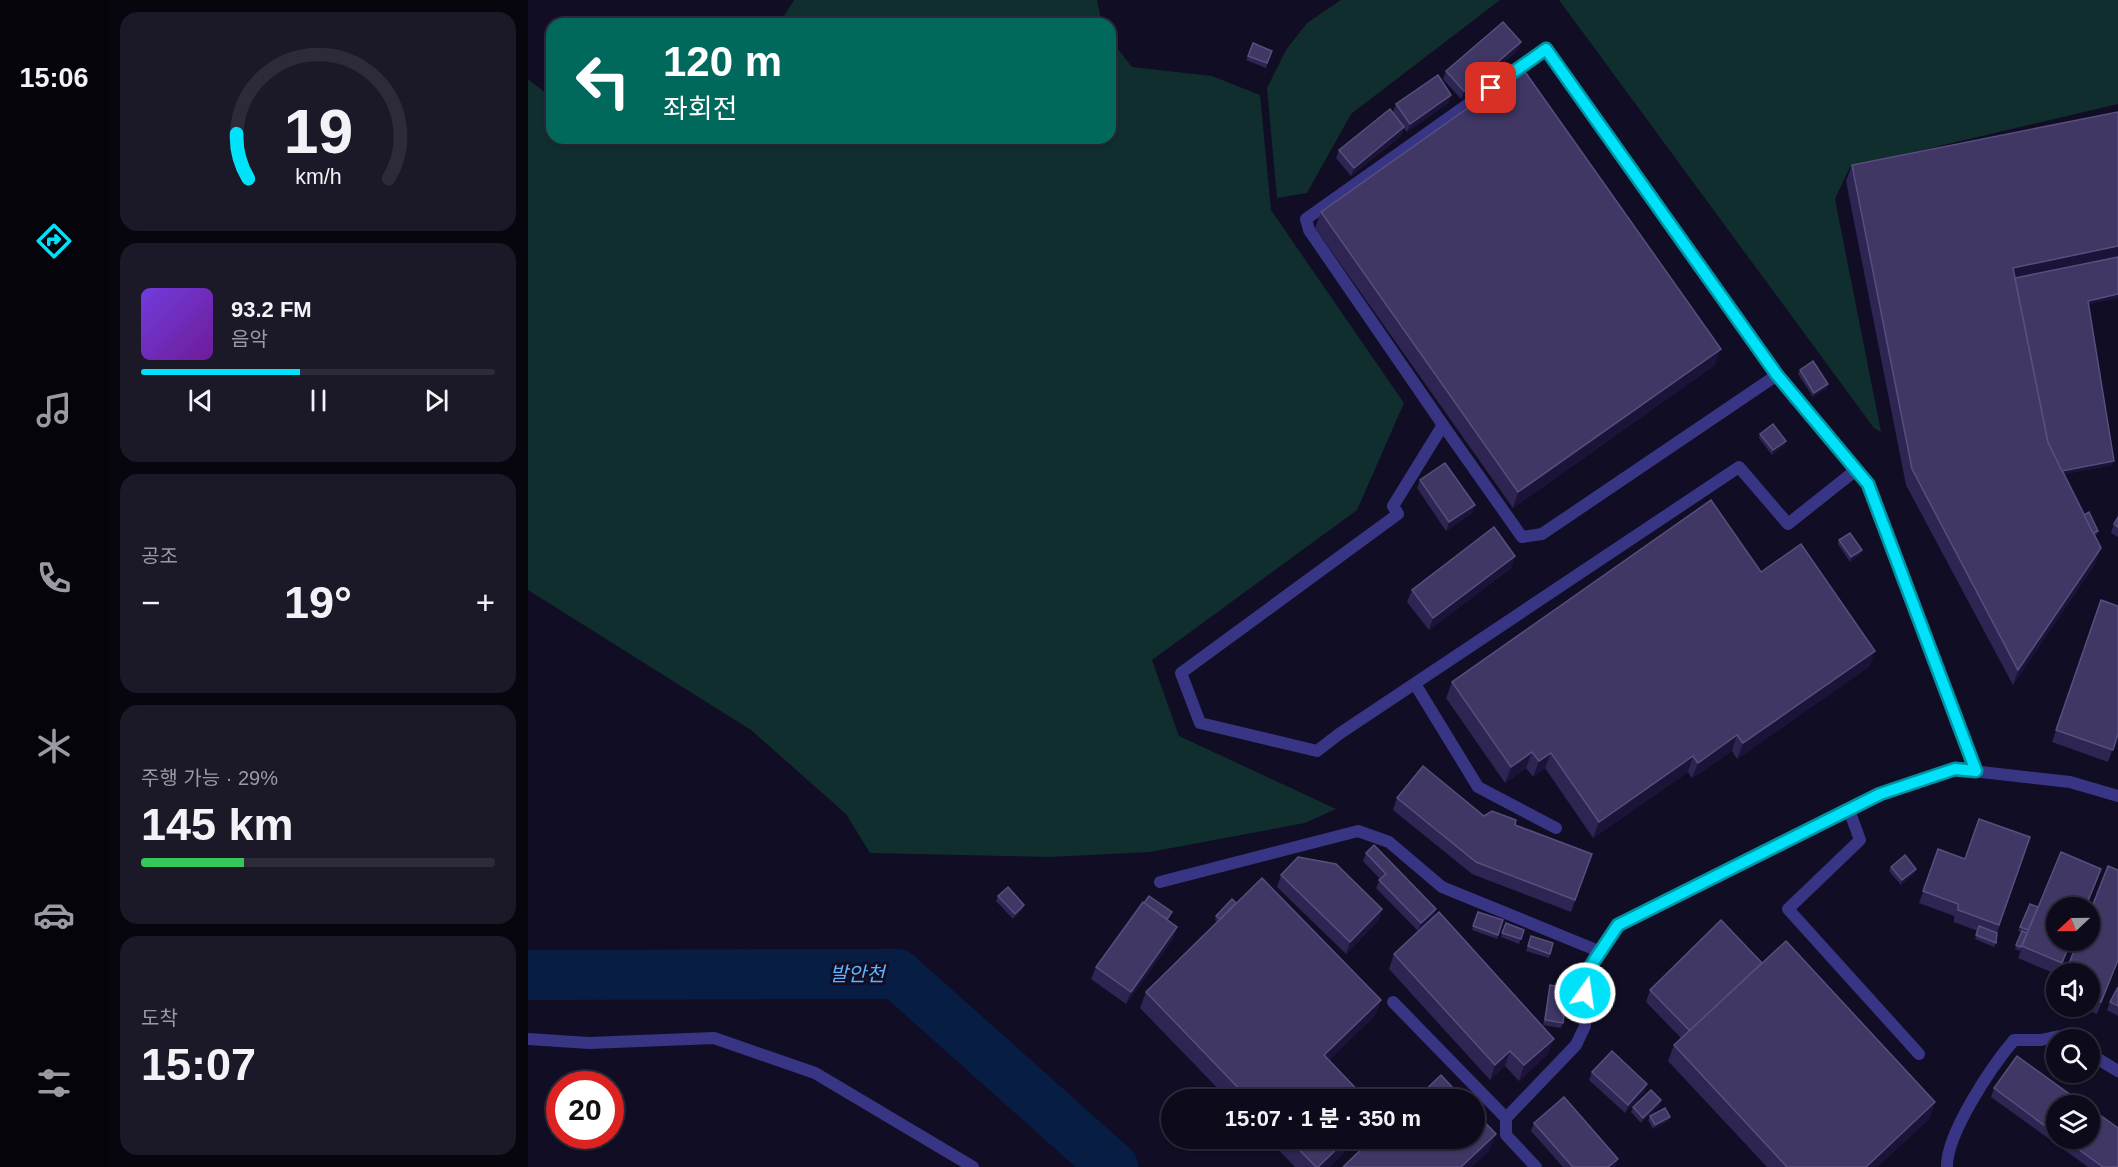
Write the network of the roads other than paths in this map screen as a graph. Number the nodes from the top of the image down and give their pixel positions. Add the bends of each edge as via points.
1 (1777, 375) junction
2 (1443, 425) junction
3 (1856, 470) junction
4 (1415, 684) junction
5 (1976, 771) junction
6 (2118, 796) edge
7 (1849, 810) junction
8 (1557, 828) dead end
9 (1160, 882) dead end
10 (1601, 951) junction
11 (1393, 1002) dead end
12 (528, 1039) edge
13 (2046, 1039) edge
14 (1919, 1054) dead end
15 (2100, 1060) edge
16 (2118, 1071) edge
17 (1506, 1118) junction
18 (972, 1167) edge
19 (1536, 1167) edge
20 (1947, 1167) edge

1 - 2 lane via 1542,534 1522,537
1 - 2 lane via 1546,49 1306,219 1309,230
1 - 3 lane
2 - 4 lane via 1393,506 1398,514 1181,673 1200,723 1317,752
3 - 4 lane via 1788,524 1739,467
3 - 5 lane via 1868,484
4 - 8 lane via 1478,787
5 - 6 lane via 2070,782
5 - 7 lane via 1955,769 1880,794
7 - 10 lane via 1618,925
7 - 14 lane via 1860,840 1788,909
9 - 10 lane via 1358,831 1389,842 1442,887
10 - 17 lane via 1584,976 1585,1026 1576,1045
11 - 17 lane
12 - 18 lane via 589,1043 714,1038 815,1073
13 - 20 lane via 2014,1040 2003,1053 1958,1124
15 - 16 lane
17 - 19 lane via 1506,1135

